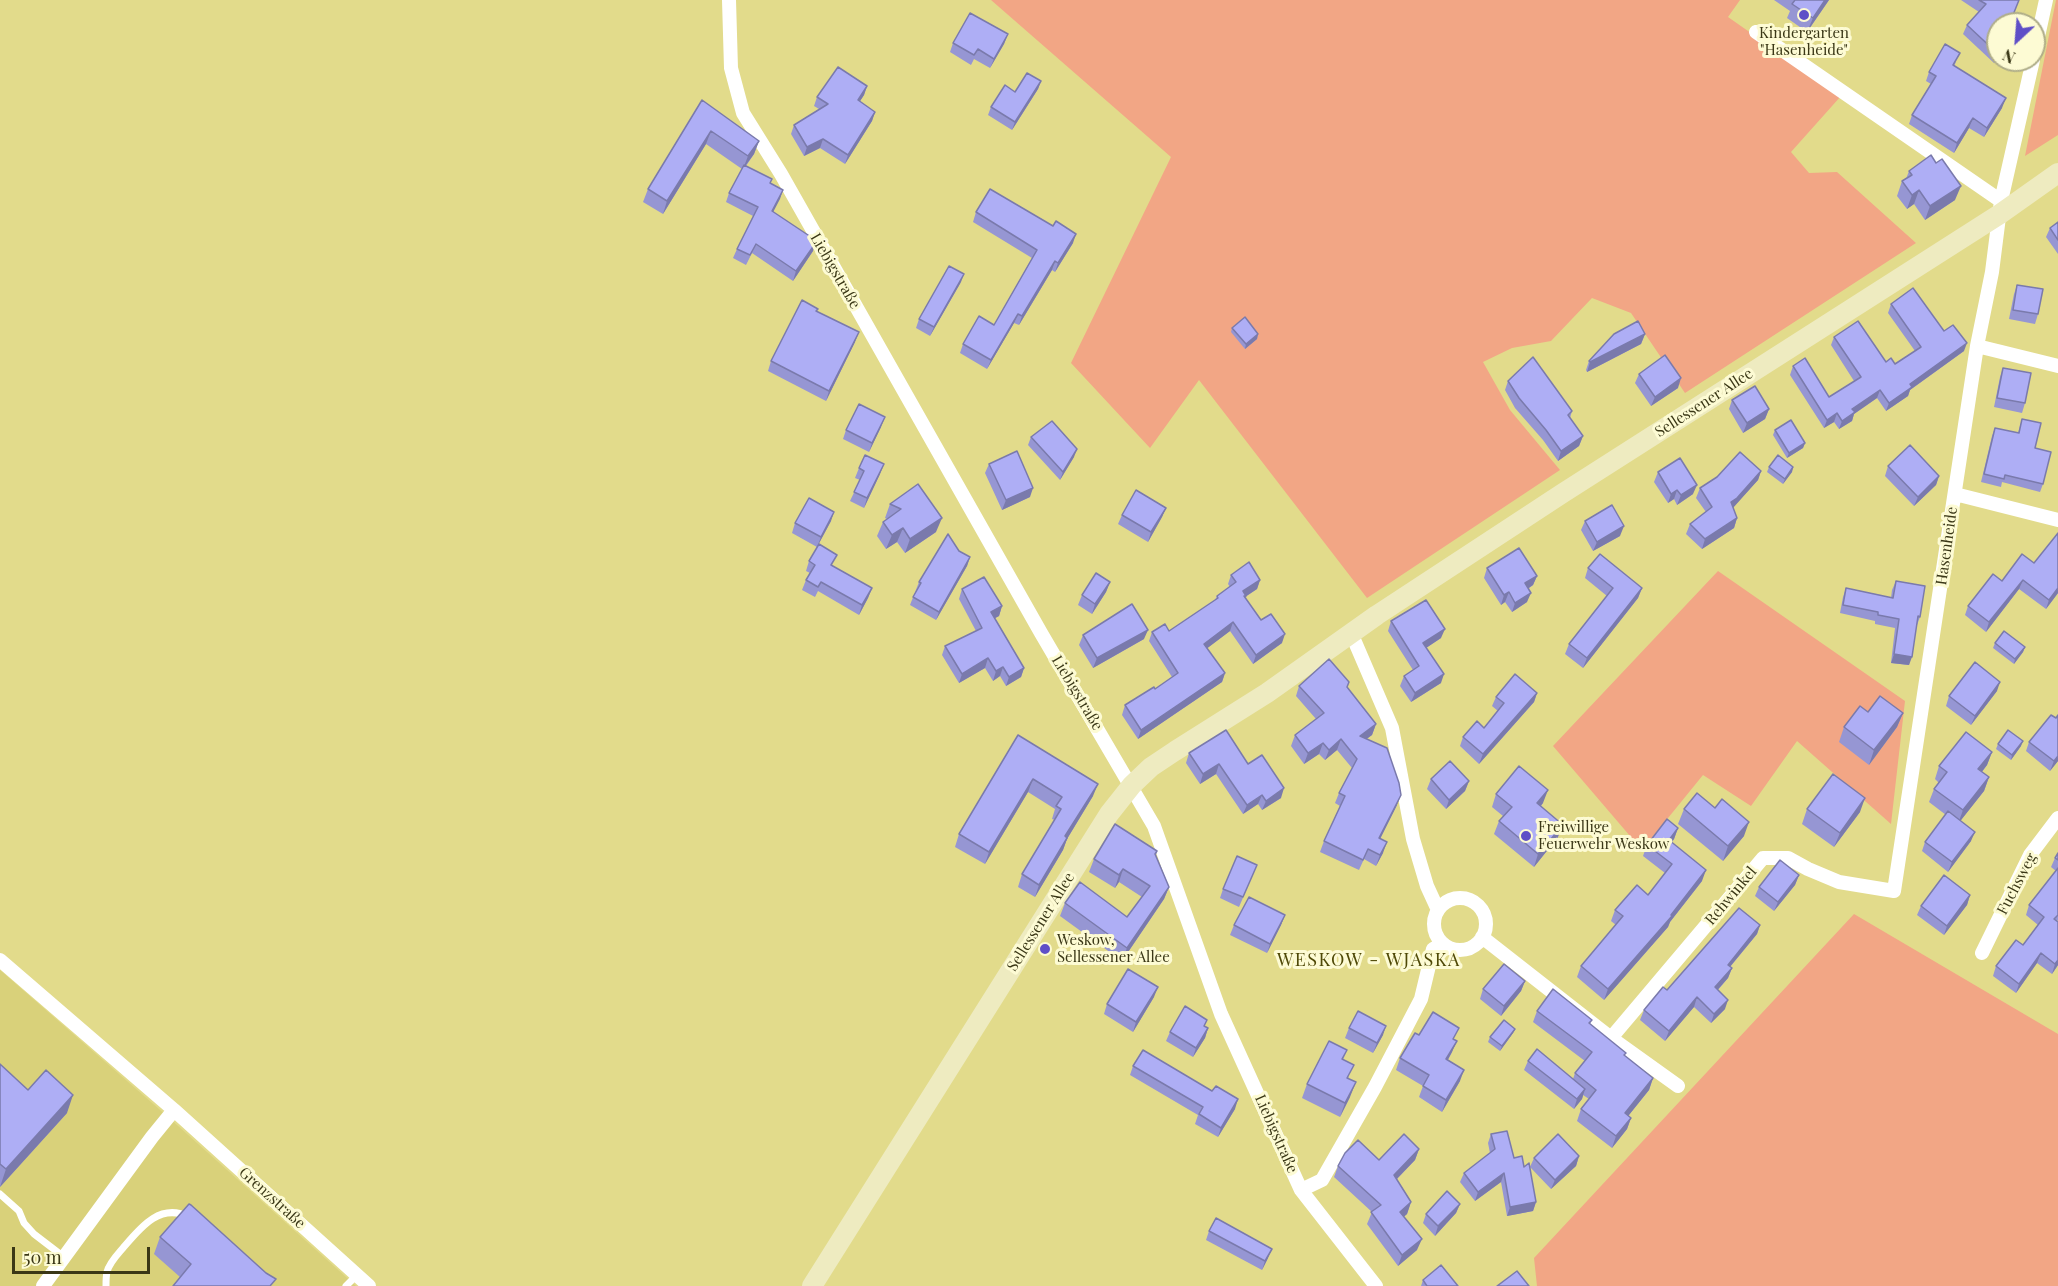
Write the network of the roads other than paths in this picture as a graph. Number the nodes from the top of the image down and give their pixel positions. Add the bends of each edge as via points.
1 (729, 0) edge
2 (1756, 32) dead end
3 (2030, 72) edge
4 (2058, 173) edge
5 (2000, 208) junction
6 (1977, 346) junction
7 (2058, 366) edge
8 (1955, 494) junction
9 (2058, 520) edge
10 (1352, 635) junction
11 (1132, 785) junction
12 (2058, 818) edge
13 (1894, 891) joint
14 (1438, 910) junction
15 (1482, 937) junction
16 (1443, 944) junction
17 (1982, 953) dead end
18 (0, 960) edge
19 (1611, 1038) junction
20 (1678, 1086) dead end
21 (174, 1110) junction
22 (1301, 1190) junction
23 (0, 1194) edge
24 (197, 1224) edge
25 (64, 1257) junction
26 (358, 1274) junction
27 (43, 1286) edge
28 (106, 1286) edge
29 (346, 1286) edge
30 (369, 1286) edge
31 (812, 1286) edge
32 (1376, 1286) edge

1 - 11 street, Liebigstraße via 731,68 743,113
2 - 5 street
3 - 5 street, Hasenheide
4 - 5 main road, Sellessener Allee
5 - 6 street, Hasenheide
5 - 10 main road, Sellessener Allee
6 - 7 street
6 - 8 street, Hasenheide
8 - 9 street
8 - 13 street, Hasenheide
10 - 11 main road, Sellessener Allee via 1151,767
10 - 14 street via 1392,728 1413,839
11 - 22 street, Liebigstraße via 1154,826 1221,1014
11 - 31 main road, Sellessener Allee via 1102,824
12 - 17 street, Fuchsweg via 2030,855
13 - 19 street, Rehwinkel via 1839,882 1788,858 1763,858
14 - 15 street via 1452,899 1469,900 1482,911
14 - 16 street via 1434,924
15 - 16 street via 1469,948
15 - 19 street
16 - 22 street via 1432,949 1421,999 1322,1180
18 - 21 street, Grenzstraße
19 - 20 street
21 - 25 street
21 - 26 street, Grenzstraße
22 - 32 street, Liebigstraße
23 - 25 lane via 19,1211 34,1234
24 - 28 lane via 178,1212 163,1213 142,1227 112,1261
25 - 27 street
26 - 29 lane
26 - 30 street, Grenzstraße

